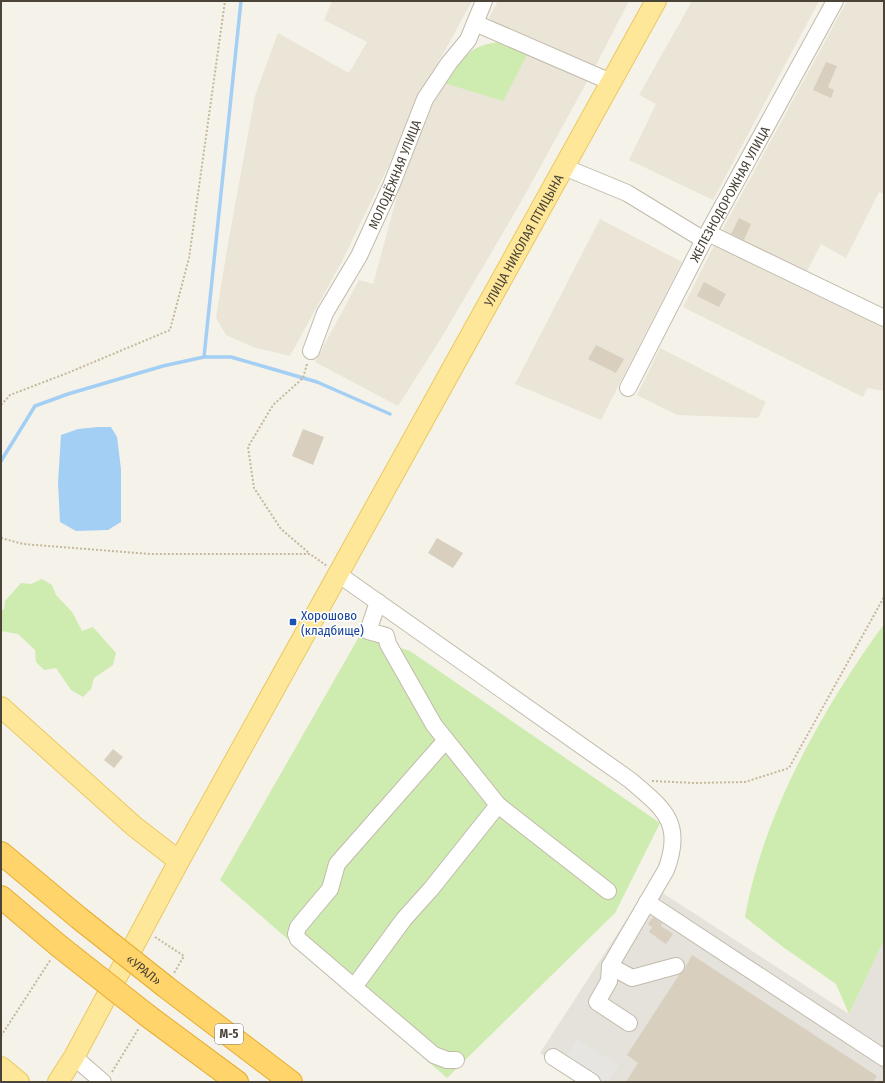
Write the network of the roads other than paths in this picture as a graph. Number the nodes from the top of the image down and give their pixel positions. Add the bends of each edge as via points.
1 (484, 1) edge
2 (656, 1) edge
3 (835, 1) edge
4 (475, 23) junction
5 (611, 82) junction
6 (564, 167) junction
7 (706, 236) junction
8 (884, 318) edge
9 (311, 351) dead end
10 (628, 388) dead end
11 (338, 574) junction
12 (378, 602) junction
13 (1, 707) edge
14 (446, 740) junction
15 (498, 805) junction
16 (1, 853) edge
17 (179, 861) junction
18 (608, 891) dead end
19 (651, 895) junction
20 (1, 897) edge
21 (610, 966) junction
22 (676, 966) dead end
23 (354, 987) junction
24 (629, 1023) dead end
25 (74, 1057) junction
26 (553, 1057) dead end
27 (884, 1058) edge
28 (456, 1060) dead end
29 (1, 1067) edge
30 (106, 1079) edge
31 (19, 1082) edge
32 (58, 1082) edge
33 (237, 1082) edge
34 (291, 1082) edge
35 (592, 1082) edge

1 - 4 street, МОЛОДЁЖНАЯ УЛИЦА
2 - 5 main road, УЛИЦА НИКОЛАЯ ПТИЦЫНА
3 - 7 street, ЖЕЛЕЗНОДОРОЖНАЯ УЛИЦА
4 - 5 street
4 - 9 street, МОЛОДЁЖНАЯ УЛИЦА via 468,40 425,99 391,186 359,256 325,312
5 - 6 main road, УЛИЦА НИКОЛАЯ ПТИЦЫНА
6 - 7 street via 627,193
6 - 11 main road, УЛИЦА НИКОЛАЯ ПТИЦЫНА
7 - 8 street
7 - 10 street, ЖЕЛЕЗНОДОРОЖНАЯ УЛИЦА
11 - 12 street
11 - 17 main road, УЛИЦА НИКОЛАЯ ПТИЦЫНА
12 - 14 street via 368,630 386,636 388,644 434,725
12 - 19 street via 630,780 665,812 672,825 672,855
13 - 17 main road via 135,827
14 - 15 street
14 - 23 street via 337,864 330,889 298,927 298,939
15 - 18 street
15 - 23 street via 404,919
16 - 34 highway, «УРАЛ» / М-5, bridge via 79,918
17 - 25 main road, УЛИЦА НИКОЛАЯ ПТИЦЫНА
19 - 21 street
19 - 27 street
20 - 33 highway, М-5, bridge via 148,1016
21 - 22 street via 632,978
21 - 24 street via 609,981 598,1002
23 - 28 street via 434,1055
25 - 30 street
25 - 32 main road, УЛИЦА НИКОЛАЯ ПТИЦЫНА
26 - 35 street
29 - 31 main road

